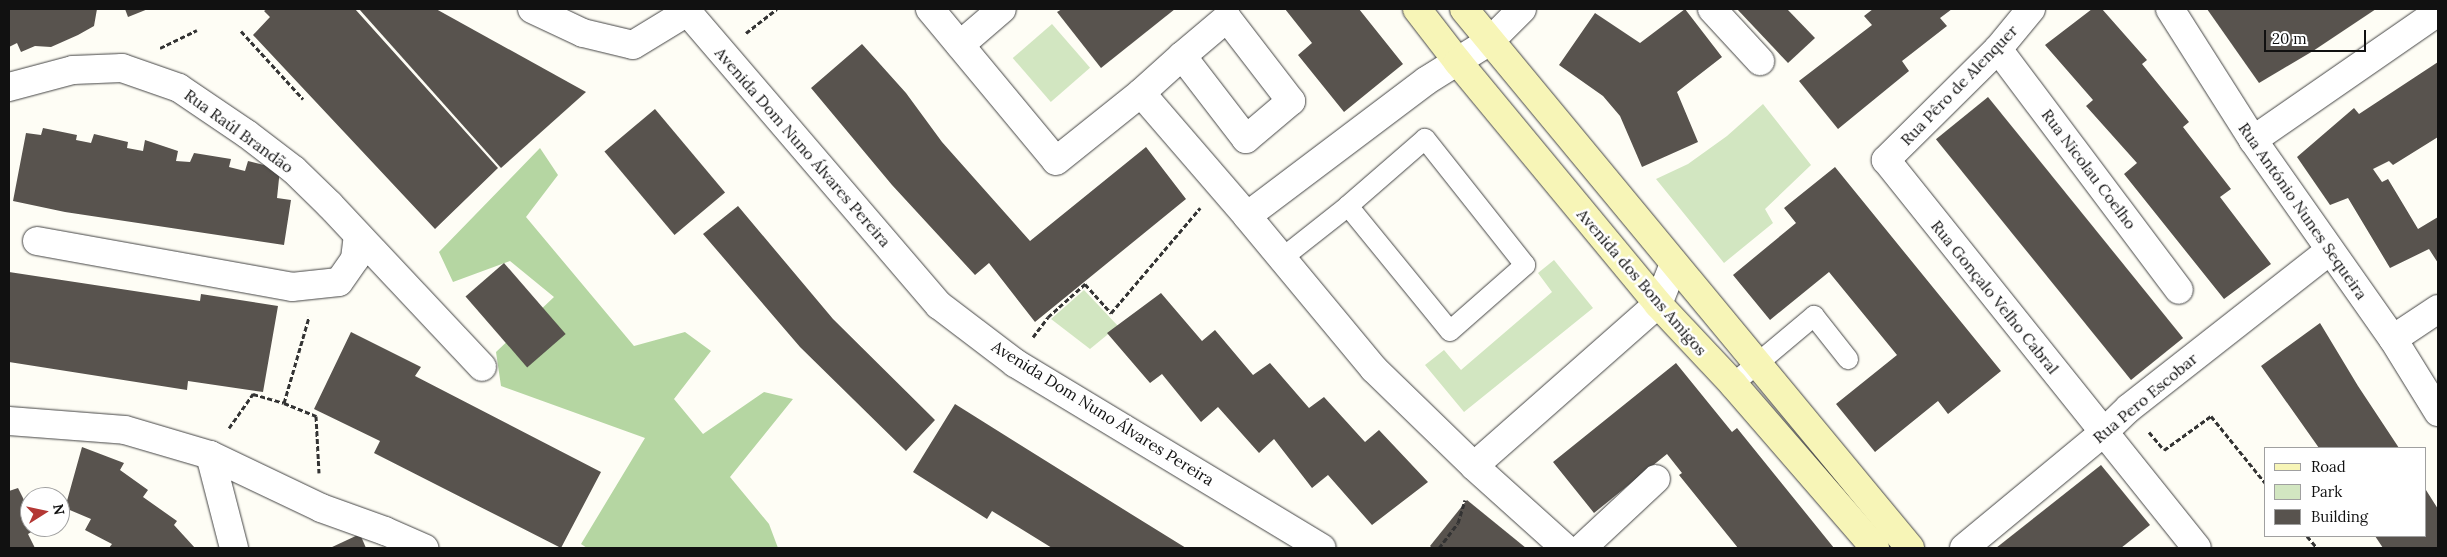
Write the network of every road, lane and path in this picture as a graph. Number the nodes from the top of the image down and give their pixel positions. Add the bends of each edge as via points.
1 (532, 9) edge
2 (777, 9) edge
3 (930, 9) edge
4 (1002, 9) edge
5 (1417, 9) edge
6 (1464, 9) edge
7 (1522, 9) edge
8 (1712, 9) edge
9 (2031, 9) edge
10 (2170, 9) edge
11 (686, 10) edge
12 (2438, 12) edge
13 (756, 24) dead end
14 (197, 30) dead end
15 (241, 31) dead end
16 (1490, 41) junction
17 (960, 45) junction
18 (1998, 49) junction
19 (152, 51) dead end
20 (1182, 56) dead end
21 (1760, 61) dead end
22 (1458, 62) junction
23 (9, 87) edge
24 (1141, 93) junction
25 (302, 99) dead end
26 (2253, 140) junction
27 (1886, 160) joint
28 (1219, 184) junction
29 (1348, 206) junction
30 (1247, 216) junction
31 (358, 236) junction
32 (37, 242) dead end
33 (2329, 251) junction
34 (1281, 259) junction
35 (1674, 264) junction
36 (318, 284) junction
37 (2179, 290) dead end
38 (1658, 304) junction
39 (2438, 309) edge
40 (1048, 317) dead end
41 (2393, 339) junction
42 (1848, 359) dead end
43 (1755, 363) junction
44 (482, 367) dead end
45 (1733, 384) junction
46 (284, 402) junction
47 (2438, 412) edge
48 (13, 421) edge
49 (2103, 433) junction
50 (2164, 450) dead end
51 (210, 455) junction
52 (1474, 466) junction
53 (1656, 479) dead end
54 (2264, 482) edge
55 (321, 508) junction
56 (2308, 537) edge
57 (234, 548) edge
58 (424, 548) edge
59 (1322, 548) edge
60 (1439, 548) edge
61 (1565, 548) edge
62 (1582, 548) edge
63 (1875, 548) edge
64 (1910, 548) edge
65 (1964, 548) edge
66 (2197, 548) edge
67 (2317, 548) edge

1 - 11 street via 583,33 633,45
2 - 13 path
3 - 17 street
4 - 17 street
5 - 22 main road, Avenida dos Bons Amigos
6 - 16 main road, Avenida dos Bons Amigos
7 - 16 street
8 - 21 street
9 - 18 street, Rua Pêro de Alenquer
10 - 26 street, Rua António Nunes Sequeira
11 - 59 street, Avenida Dom Nuno Álvares Pereira via 939,305 1015,363
12 - 26 street
14 - 19 path
15 - 25 path
16 - 22 street
16 - 35 main road, Avenida dos Bons Amigos
17 - 24 street via 1056,161
18 - 27 street, Rua Pêro de Alenquer
18 - 37 street, Rua Nicolau Coelho
20 - 24 street
22 - 30 street via 1426,81
22 - 38 main road, Avenida dos Bons Amigos
23 - 31 street, Rua Raúl Brandão via 73,70 122,68 179,88 294,170
24 - 28 street
26 - 33 street, Rua António Nunes Sequeira
27 - 49 street, Rua Gonçalo Velho Cabral
28 - 30 street
28 - 40 path via 1111,313 1085,284
29 - 29 lane via 1425,139 1525,265 1450,331
29 - 34 lane
30 - 34 street
31 - 36 street via 355,258 339,282
31 - 44 street, Rua Raúl Brandão
32 - 36 street via 292,287
33 - 41 street, Rua António Nunes Sequeira
33 - 49 street, Rua Pero Escobar via 2129,408
34 - 52 street via 1374,369
35 - 38 street
35 - 43 main road, Avenida dos Bons Amigos
36 - 46 path
38 - 45 main road, Avenida dos Bons Amigos
38 - 52 street
39 - 41 street
41 - 47 street, Rua António Nunes Sequeira
42 - 43 lane via 1814,316
43 - 45 lane
43 - 64 main road, Avenida dos Bons Amigos
45 - 63 main road, Avenida dos Bons Amigos
46 - 51 path via 253,394
46 - 55 path via 316,416
48 - 51 street via 124,430
49 - 65 street, Rua Pero Escobar
49 - 66 street, Rua Gonçalo Velho Cabral
50 - 54 path via 2211,416
51 - 55 street
51 - 57 street
52 - 60 path via 1458,524
52 - 61 street
53 - 62 street
55 - 58 street
56 - 67 path

